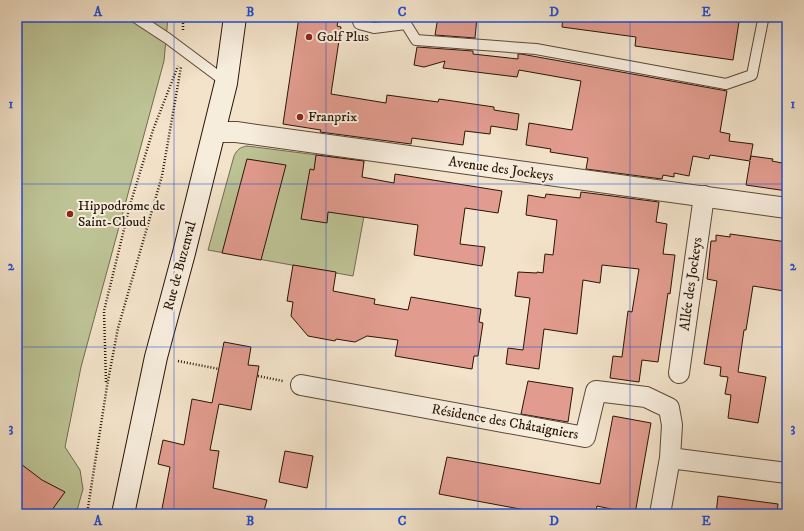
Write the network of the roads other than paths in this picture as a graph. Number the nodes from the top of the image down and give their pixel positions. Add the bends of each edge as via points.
1 (135, 17) edge
2 (235, 17) edge
3 (356, 17) edge
4 (766, 17) edge
5 (406, 20) edge
6 (226, 83) junction
7 (215, 132) junction
8 (704, 196) junction
9 (787, 208) edge
10 (679, 373) dead end
11 (301, 385) road end
12 (670, 458) junction
13 (787, 473) edge
14 (123, 514) edge
15 (660, 514) edge

1 - 6 lane
2 - 6 main road, Rue de Buzenval
3 - 5 lane via 359,24 374,28
4 - 5 lane via 763,20 752,75 726,84 536,49 416,40
6 - 7 main road, Rue de Buzenval
7 - 8 street, Avenue des Jockeys via 236,132
7 - 14 main road, Rue de Buzenval via 156,357
8 - 9 street, Avenue des Jockeys
8 - 10 street, Allée des Jockeys
11 - 12 street, Résidence des Châtaigniers via 585,437 596,391 646,397 669,408 672,425
12 - 13 street
12 - 15 street, Résidence des Châtaigniers

